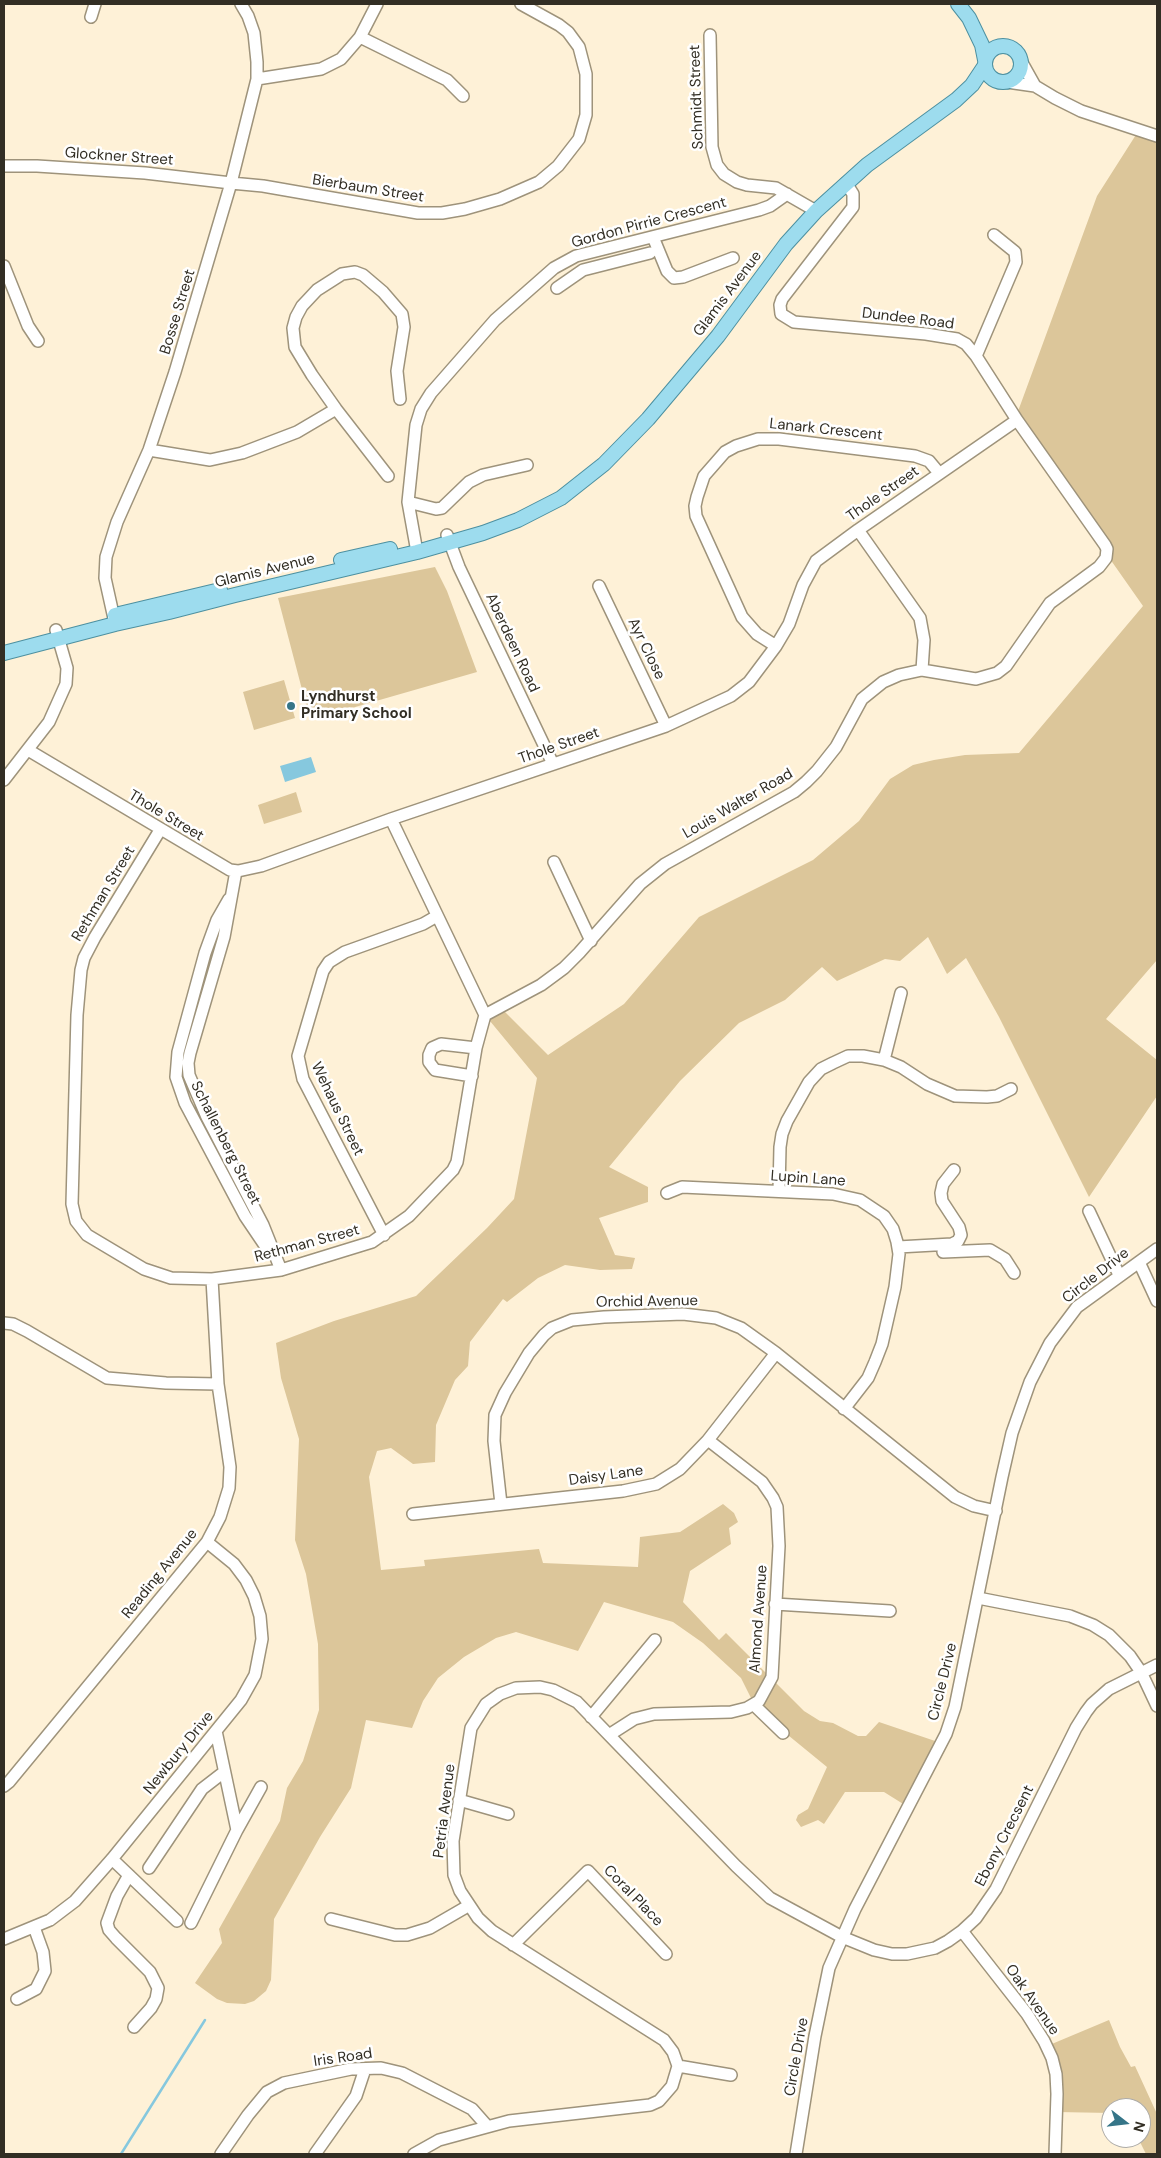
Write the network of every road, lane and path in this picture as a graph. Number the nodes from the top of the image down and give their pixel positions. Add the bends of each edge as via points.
1 (95, 4) edge
2 (241, 4) edge
3 (377, 4) edge
4 (521, 4) edge
5 (958, 4) edge
6 (91, 17) dead end
7 (969, 18) junction
8 (710, 35) dead end
9 (360, 37) junction
10 (1001, 46) junction
11 (1021, 62) junction
12 (984, 63) junction
13 (257, 79) junction
14 (1001, 82) junction
15 (1035, 86) junction
16 (463, 96) dead end
17 (956, 100) junction
18 (1157, 136) edge
19 (4, 166) edge
20 (231, 183) junction
21 (846, 183) junction
22 (788, 194) junction
23 (816, 211) junction
24 (994, 235) dead end
25 (653, 237) junction
26 (650, 253) dead end
27 (733, 258) dead end
28 (4, 266) edge
29 (557, 288) dead end
30 (38, 340) dead end
31 (976, 356) junction
32 (400, 399) dead end
33 (336, 409) junction
34 (1018, 420) junction
35 (149, 450) junction
36 (527, 465) dead end
37 (939, 473) junction
38 (388, 476) dead end
39 (408, 502) junction
40 (858, 530) junction
41 (449, 538) junction
42 (416, 548) junction
43 (1107, 555) joint
44 (599, 586) dead end
45 (114, 619) junction
46 (58, 634) junction
47 (4, 645) edge
48 (776, 646) junction
49 (4, 653) edge
50 (922, 670) junction
51 (666, 726) junction
52 (28, 750) junction
53 (553, 764) junction
54 (4, 780) edge
55 (391, 819) junction
56 (160, 830) junction
57 (554, 862) dead end
58 (236, 871) junction
59 (437, 916) junction
60 (591, 940) junction
61 (901, 994) dead end
62 (485, 1015) junction
63 (476, 1048) junction
64 (884, 1060) junction
65 (472, 1076) junction
66 (1010, 1089) dead end
67 (954, 1170) dead end
68 (778, 1191) junction
69 (667, 1193) dead end
70 (1089, 1211) dead end
71 (384, 1235) junction
72 (1157, 1248) edge
73 (898, 1251) junction
74 (1139, 1262) junction
75 (281, 1270) junction
76 (1014, 1274) dead end
77 (1119, 1275) junction
78 (212, 1279) junction
79 (1157, 1301) edge
80 (4, 1323) edge
81 (776, 1353) junction
82 (218, 1384) junction
83 (844, 1409) junction
84 (708, 1440) junction
85 (501, 1504) junction
86 (996, 1511) junction
87 (413, 1514) dead end
88 (207, 1542) junction
89 (978, 1598) junction
90 (775, 1604) junction
91 (890, 1611) dead end
92 (655, 1640) dead end
93 (1157, 1665) edge
94 (1141, 1672) junction
95 (754, 1705) junction
96 (1157, 1706) edge
97 (591, 1717) junction
98 (216, 1731) junction
99 (783, 1733) dead end
100 (609, 1735) junction
101 (224, 1772) junction
102 (4, 1786) edge
103 (261, 1787) dead end
104 (459, 1800) junction
105 (508, 1814) dead end
106 (237, 1830) junction
107 (112, 1859) junction
108 (149, 1868) dead end
109 (129, 1875) junction
110 (468, 1906) junction
111 (331, 1918) dead end
112 (177, 1921) dead end
113 (191, 1923) dead end
114 (34, 1927) junction
115 (962, 1931) junction
116 (842, 1937) junction
117 (4, 1939) edge
118 (513, 1945) junction
119 (666, 1954) dead end
120 (17, 1999) dead end
121 (134, 2027) dead end
122 (678, 2066) junction
123 (364, 2068) junction
124 (730, 2075) dead end
125 (487, 2126) junction
126 (221, 2154) edge
127 (315, 2154) edge
128 (414, 2154) edge
129 (796, 2154) edge
130 (1054, 2154) edge

1 - 6 street
2 - 13 street, Bosse Street via 254,33
3 - 9 street
4 - 20 street, Bierbaum Street via 568,32 579,47 586,74 586,115 579,139 558,166 539,182 500,199 432,214
5 - 7 main road
7 - 10 main road
7 - 12 main road via 982,45
8 - 22 street, Schmidt Street via 714,158 724,174 737,182 776,188
9 - 13 street via 351,49 321,69
9 - 16 street via 447,80
10 - 11 main road via 1014,50
10 - 12 main road via 991,50
11 - 14 main road via 1018,74
11 - 15 street
12 - 14 main road via 988,76
12 - 17 main road, Glamis Avenue via 972,85
13 - 20 street, Bosse Street
14 - 15 street
14 - 17 main road, Glamis Avenue
15 - 18 street via 1068,106
17 - 21 main road, Glamis Avenue
19 - 20 street, Glockner Street via 145,173
20 - 35 street, Bosse Street via 191,323
21 - 23 main road, Glamis Avenue
21 - 31 street, Dundee Road via 853,194 853,207 782,299 781,314 794,322 948,337 962,342
22 - 23 street, Schmidt Street
22 - 25 street, Gordon Pirrie Crescent via 759,210
23 - 41 main road, Glamis Avenue via 786,244 718,336 604,464 561,498 518,520 483,533
24 - 31 street via 1015,252 1016,262
25 - 27 street via 666,271 674,278
25 - 39 street, Gordon Pirrie Crescent via 576,256 554,268 495,320 443,377 421,409 413,442
26 - 29 street via 583,270
28 - 30 street via 28,326
31 - 34 street, Dundee Road
32 - 33 street via 397,371 404,327 402,314 363,275 347,272 313,295 298,313 293,328 295,347
33 - 35 street via 297,432 242,453 210,460
33 - 38 street
34 - 37 street, Thole Street
34 - 43 street, Dundee Road via 1104,545
35 - 45 street, Bosse Street via 117,522 106,556 105,578
36 - 39 street via 483,474 469,482 442,508
37 - 40 street, Thole Street
37 - 48 street, Lanark Crescent via 929,460 915,456 778,439 758,439 725,452 704,476 695,506 696,516 742,617 757,634
39 - 42 street, Gordon Pirrie Crescent
40 - 48 street, Thole Street via 812,566 789,624
40 - 50 street via 920,618 924,640
41 - 42 main road, Glamis Avenue
41 - 53 street, Aberdeen Road via 459,567
42 - 45 main road, Glamis Avenue
43 - 50 street, Louis Walter Road via 1099,567 1050,603 1006,666 997,673 976,679
44 - 51 street, Ayr Close
45 - 46 main road, Glamis Avenue
46 - 47 main road, Glamis Avenue
46 - 49 main road, Glamis Avenue
46 - 52 street via 67,668 66,684 53,715
48 - 51 street, Thole Street via 741,690
50 - 60 street, Louis Walter Road via 888,679 870,692 858,704 827,760 806,782 794,792 665,864 640,884
51 - 53 street, Thole Street
52 - 54 street
52 - 56 street, Thole Street
53 - 55 street, Thole Street
55 - 58 street, Thole Street via 261,866
55 - 59 street
56 - 58 street, Thole Street
56 - 78 street, Rethman Street via 95,937 81,970 77,1008 72,1204 76,1221 87,1234 144,1269 171,1278
57 - 60 street
58 - 75 street, Schallenberg Street via 224,937 190,1053 189,1075 263,1225
59 - 62 street
59 - 71 street, Wehaus Street via 345,952 329,962 323,971 298,1056 303,1079
60 - 62 street, Louis Walter Road via 564,968 541,985
61 - 64 street
62 - 63 street, Rethman Street
63 - 65 street, Rethman Street
63 - 65 street via 440,1044 428,1055 435,1070
64 - 66 street via 955,1096 997,1096
64 - 68 street via 848,1056 822,1069 809,1082 782,1134
65 - 71 street, Rethman Street via 458,1158 453,1170 409,1216
67 - 73 street via 943,1184 941,1196 959,1227 961,1236 958,1241
68 - 69 street, Lupin Lane via 682,1187
68 - 73 street, Lupin Lane via 832,1194 860,1200 884,1216 893,1229
70 - 77 street
71 - 75 street, Rethman Street via 367,1244
72 - 74 street, Circle Drive
73 - 76 street via 990,1250 1005,1259
73 - 83 street, Lupin Lane via 895,1287 882,1344 868,1378
74 - 77 street, Circle Drive
74 - 79 street
75 - 78 street, Rethman Street
77 - 86 street, Circle Drive via 1077,1307 1050,1343 1020,1408
78 - 82 street, Reading Avenue
80 - 82 street via 20,1327 107,1378
81 - 83 street, Orchid Avenue
81 - 84 street, Daisy Lane
81 - 85 street, Orchid Avenue via 742,1328 704,1315 604,1316 572,1320 552,1328 529,1353 504,1393 496,1415 494,1441
82 - 88 street, Reading Avenue via 230,1474 220,1517
83 - 86 street, Orchid Avenue via 955,1497
84 - 85 street, Daisy Lane via 680,1469 656,1484 623,1491
84 - 90 street, Almond Avenue via 755,1476 773,1498 779,1528
85 - 87 street, Daisy Lane
86 - 89 street, Circle Drive
88 - 98 street, Newbury Drive via 234,1564 246,1580 258,1605 262,1628 262,1649 255,1675 241,1700
88 - 102 street, Reading Avenue
89 - 94 street via 1070,1616 1093,1625 1120,1645
89 - 116 street, Circle Drive via 955,1707 946,1734
90 - 91 street
90 - 95 street, Almond Avenue via 772,1677
92 - 97 street
93 - 94 street, Ebony Crecsent
94 - 96 street
94 - 115 street, Ebony Crecsent via 1109,1690 1086,1712 991,1896
95 - 99 street
95 - 100 street via 731,1712 654,1714 634,1718
97 - 100 street, Petria Avenue
97 - 104 street, Petria Avenue via 577,1702 554,1690 528,1686 500,1694 486,1704 471,1728
98 - 101 street
98 - 107 street, Newbury Drive
100 - 116 street, Petria Avenue via 761,1891
101 - 106 street
101 - 108 street via 202,1789
103 - 106 street
104 - 105 street
104 - 110 street, Petria Avenue via 453,1841 454,1875
106 - 113 street
107 - 109 street
107 - 114 street, Newbury Drive via 75,1901 50,1920
109 - 112 street
109 - 121 street via 107,1924 116,1938 150,1972 158,1988 151,2008
110 - 111 street via 430,1928 407,1935 395,1935
110 - 118 street, Petria Avenue via 492,1931
114 - 117 street, Newbury Drive
114 - 120 street via 43,1952 45,1971 36,1989
115 - 116 street, Ebony Crecsent via 935,1948 907,1954 874,1950
115 - 130 street, Oak Avenue via 1027,2014 1052,2058 1058,2094
116 - 129 street, Circle Drive via 829,1968
118 - 119 street, Coral Place via 588,1871
118 - 122 street, Petria Avenue via 664,2040
122 - 124 street
122 - 125 street via 672,2086 659,2101 650,2105 537,2117
123 - 125 street, Iris Road via 402,2073 472,2109
123 - 126 street, Iris Road via 284,2084 267,2092
123 - 127 street via 356,2096
125 - 128 street via 439,2140

